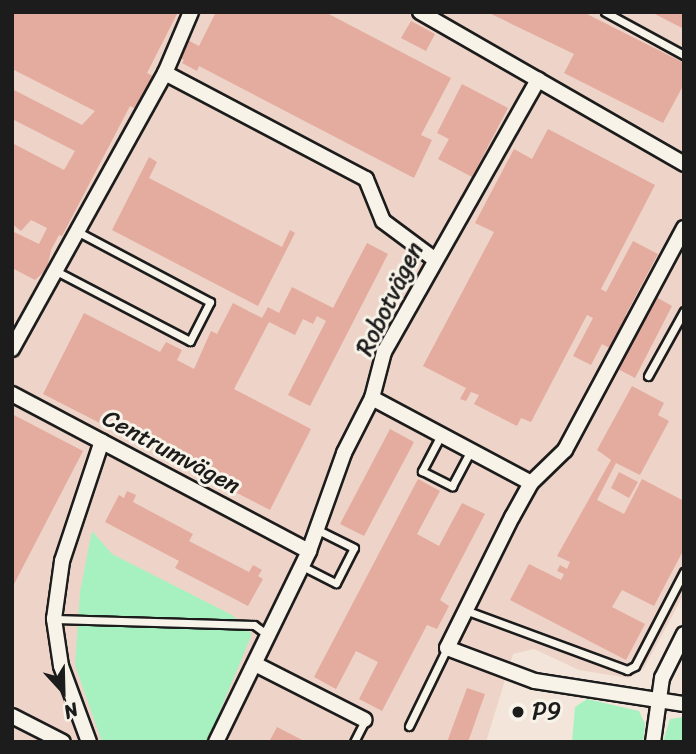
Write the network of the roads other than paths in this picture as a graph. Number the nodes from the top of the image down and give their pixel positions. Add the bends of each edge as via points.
1 (191, 12) edge
2 (420, 12) edge
3 (605, 12) edge
4 (684, 55) edge
5 (165, 73) junction
6 (538, 80) junction
7 (684, 164) edge
8 (684, 228) edge
9 (80, 233) junction
10 (434, 259) junction
11 (58, 272) junction
12 (684, 311) edge
13 (12, 349) edge
14 (648, 376) dead end
15 (12, 394) edge
16 (372, 398) junction
17 (441, 435) junction
18 (102, 442) junction
19 (471, 451) junction
20 (531, 483) junction
21 (318, 530) junction
22 (309, 551) junction
23 (302, 566) junction
24 (684, 572) edge
25 (465, 610) junction
26 (54, 619) junction
27 (684, 634) edge
28 (269, 636) junction
29 (447, 648) junction
30 (255, 664) junction
31 (658, 700) junction
32 (684, 704) edge
33 (12, 716) edge
34 (365, 720) joint
35 (409, 726) dead end
36 (63, 742) edge
37 (89, 742) edge
38 (216, 742) edge
39 (354, 742) edge
40 (653, 742) edge

1 - 5 street
2 - 6 street
3 - 4 lane
5 - 9 street
5 - 10 street via 366,179 383,221
6 - 7 street
6 - 10 street, Robotvägen
8 - 20 street via 565,450
9 - 11 street
9 - 11 lane via 210,302 190,341
10 - 16 street, Robotvägen via 384,352
11 - 13 street
12 - 14 lane
15 - 18 street, Centrumvägen
16 - 17 street
16 - 21 street, Robotvägen via 344,453
17 - 19 street
17 - 19 lane via 422,471 452,486
18 - 22 street, Centrumvägen
18 - 26 street via 62,561
19 - 20 street
20 - 25 street
21 - 22 street, Robotvägen
21 - 23 lane via 354,548 336,583
22 - 23 street, Robotvägen
23 - 28 street, Robotvägen
24 - 25 lane via 635,666 627,670
25 - 29 street
26 - 28 lane via 254,625
26 - 37 street via 61,666
27 - 31 street via 666,667
28 - 30 street, Robotvägen
29 - 31 street via 535,681
29 - 35 lane
30 - 34 street
30 - 38 street, Robotvägen
31 - 32 street
31 - 40 street
33 - 36 street
34 - 39 lane

